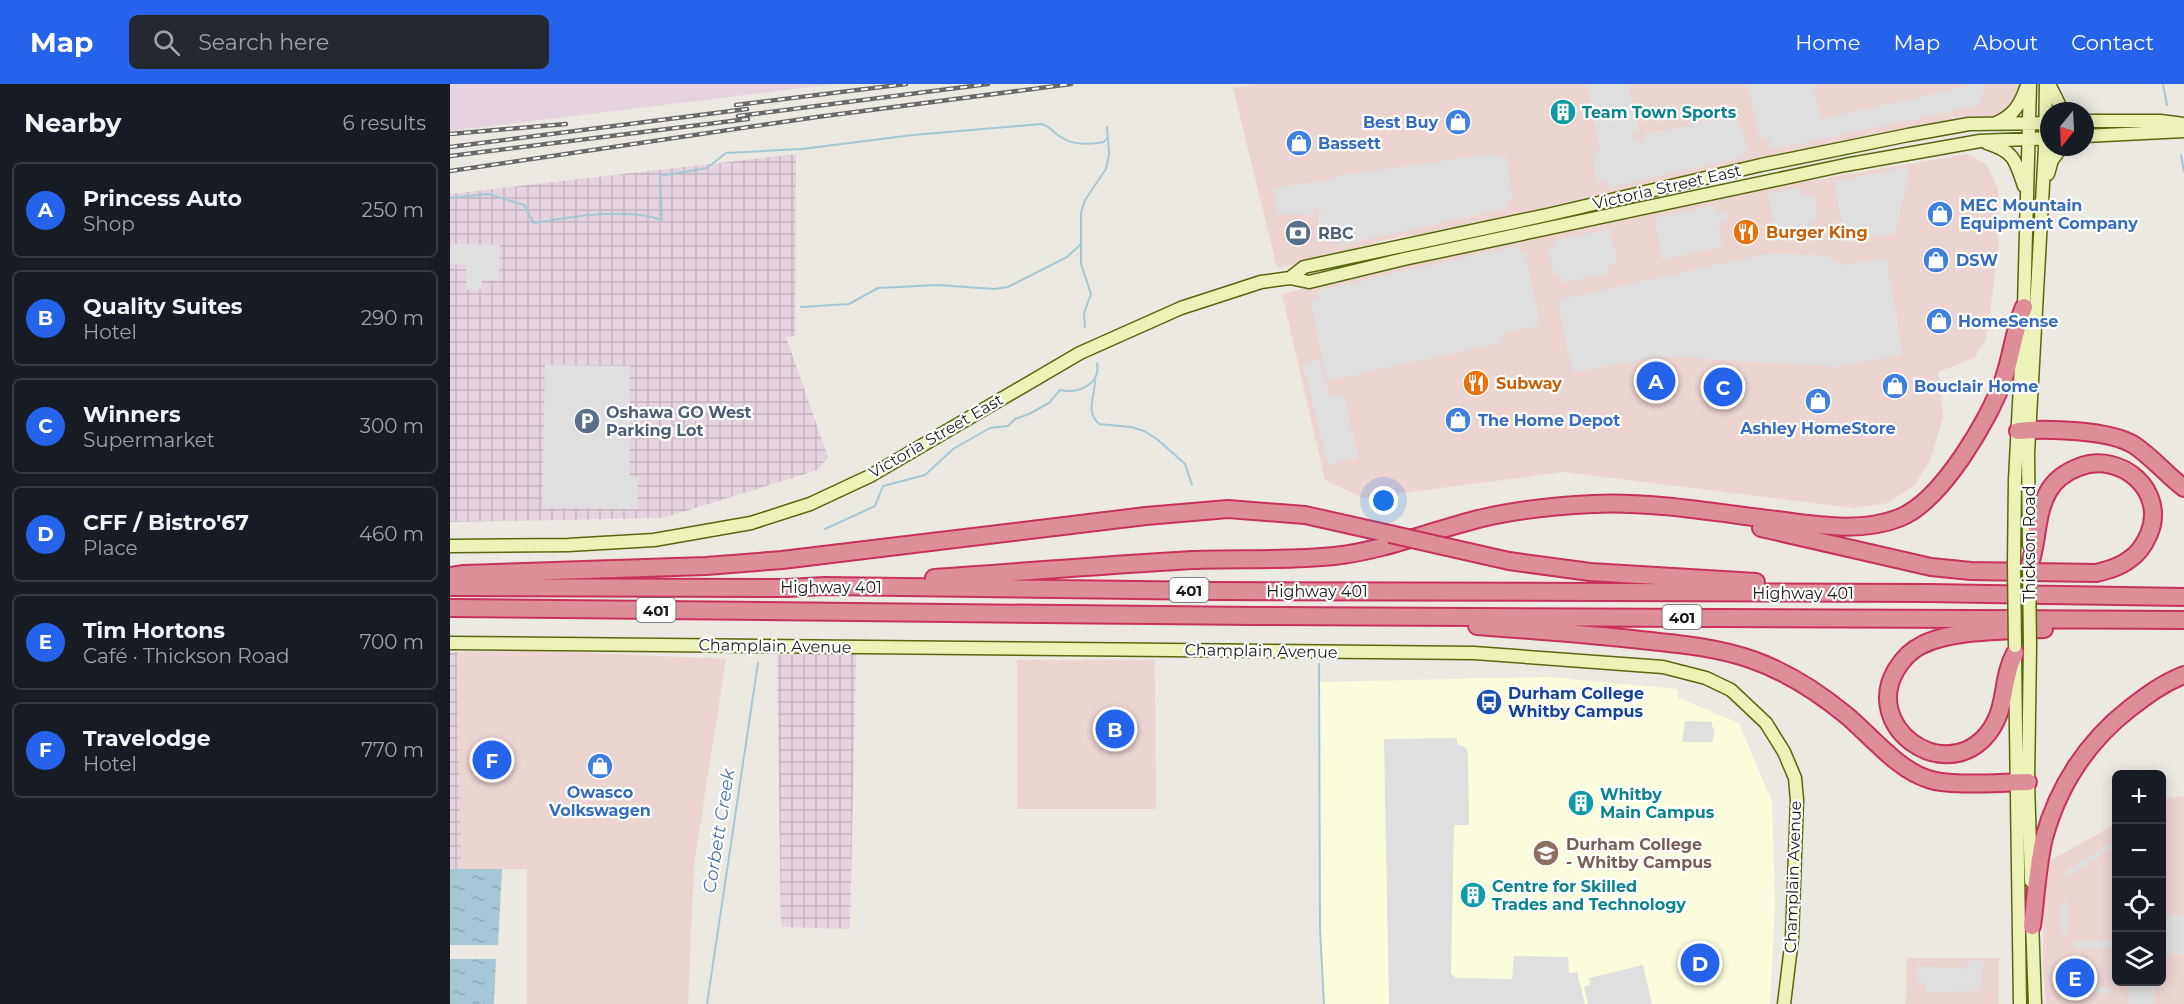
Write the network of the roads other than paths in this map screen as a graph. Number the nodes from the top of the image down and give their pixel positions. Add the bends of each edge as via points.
1 (2029, 84) edge
2 (2047, 84) edge
3 (2047, 102) edge
4 (2058, 102) edge
5 (2094, 120) edge
6 (2040, 123) edge
7 (2028, 124) junction
8 (2184, 124) edge
9 (1989, 125) junction
10 (2184, 131) edge
11 (2094, 136) edge
12 (2040, 138) edge
13 (2028, 139) junction
14 (1879, 141) junction
15 (1980, 141) junction
16 (2046, 156) edge
17 (2055, 156) edge
18 (1820, 170) junction
19 (2043, 189) junction
20 (2026, 193) junction
21 (1290, 278) junction
22 (2024, 307) junction
23 (2024, 430) junction
24 (2184, 488) edge
25 (1685, 509) junction
26 (450, 546) edge
27 (2021, 565) junction
28 (450, 576) edge
29 (825, 586) junction
30 (450, 587) edge
31 (1928, 593) junction
32 (2184, 597) edge
33 (450, 608) edge
34 (1255, 616) junction
35 (2109, 620) junction
36 (2184, 620) edge
37 (450, 642) edge
38 (2020, 648) junction
39 (2184, 675) edge
40 (2022, 782) junction
41 (2032, 926) junction
42 (1784, 1004) edge
43 (2020, 1004) edge
44 (2035, 1004) edge

1 - 7 main road, Thickson Road
1 - 9 main road via 2014,112
2 - 3 main road, Thickson Road
2 - 4 main road
5 - 8 main road
6 - 7 main road, Victoria Street East
7 - 9 main road, Victoria Street East
7 - 13 main road, Thickson Road
9 - 14 main road, Victoria Street East via 1969,124
10 - 11 main road
12 - 13 main road, Victoria Street East
13 - 15 main road, Victoria Street East
13 - 20 main road, Thickson Road
14 - 18 main road via 1873,150 1825,161
14 - 21 main road, Victoria Street East via 1304,267
15 - 18 main road, Victoria Street East
15 - 20 main road via 2011,154
16 - 19 main road, Thickson Road
17 - 19 main road
18 - 21 main road, Victoria Street East via 1309,282
19 - 23 main road, Thickson Road
20 - 22 main road, Thickson Road
21 - 26 main road, Victoria Street East via 1261,282 1201,301 1080,353 870,476 810,504 751,523 621,543
22 - 23 main road, Thickson Road
22 - 25 highway via 2004,378 1971,443 1925,502 1900,518 1870,525 1824,526
23 - 24 highway via 2118,438 2134,446
23 - 27 main road, Thickson Road via 2028,453
25 - 27 highway via 1931,567 2096,573 2132,558 2145,542 2153,523 2153,503 2147,491 2121,468 2083,465 2064,473 2048,491 2038,518 2034,555
25 - 29 highway via 1595,503 1540,508 1473,520 1374,550 1334,556 1195,560
27 - 38 main road, Thickson Road, bridge
28 - 31 highway, bridge via 782,560 1228,509 1305,515 1509,561 1590,572 1850,585
29 - 30 highway, Highway 401 / 401
29 - 31 highway, Highway 401 / 401
31 - 32 highway, Highway 401 / 401
33 - 34 highway, Highway 401 / 401
34 - 35 highway, Highway 401 / 401
34 - 40 highway via 1575,633 1727,652 1776,669 1815,692 1919,776 1935,781
35 - 36 highway, Highway 401 / 401
35 - 38 highway via 1958,635 1921,645 1905,658 1893,676 1887,701 1892,717 1903,734 1924,750 1950,754 1974,746 2001,708 2009,665
37 - 42 main road, Champlain Avenue via 1474,653 1663,667 1706,678 1731,690 1766,723 1795,778 1792,938
38 - 40 main road, Thickson Road
39 - 41 highway via 2114,721 2081,758 2054,807 2044,839
40 - 41 main road, Thickson Road
40 - 43 main road, Thickson Road
41 - 44 main road, Thickson Road

